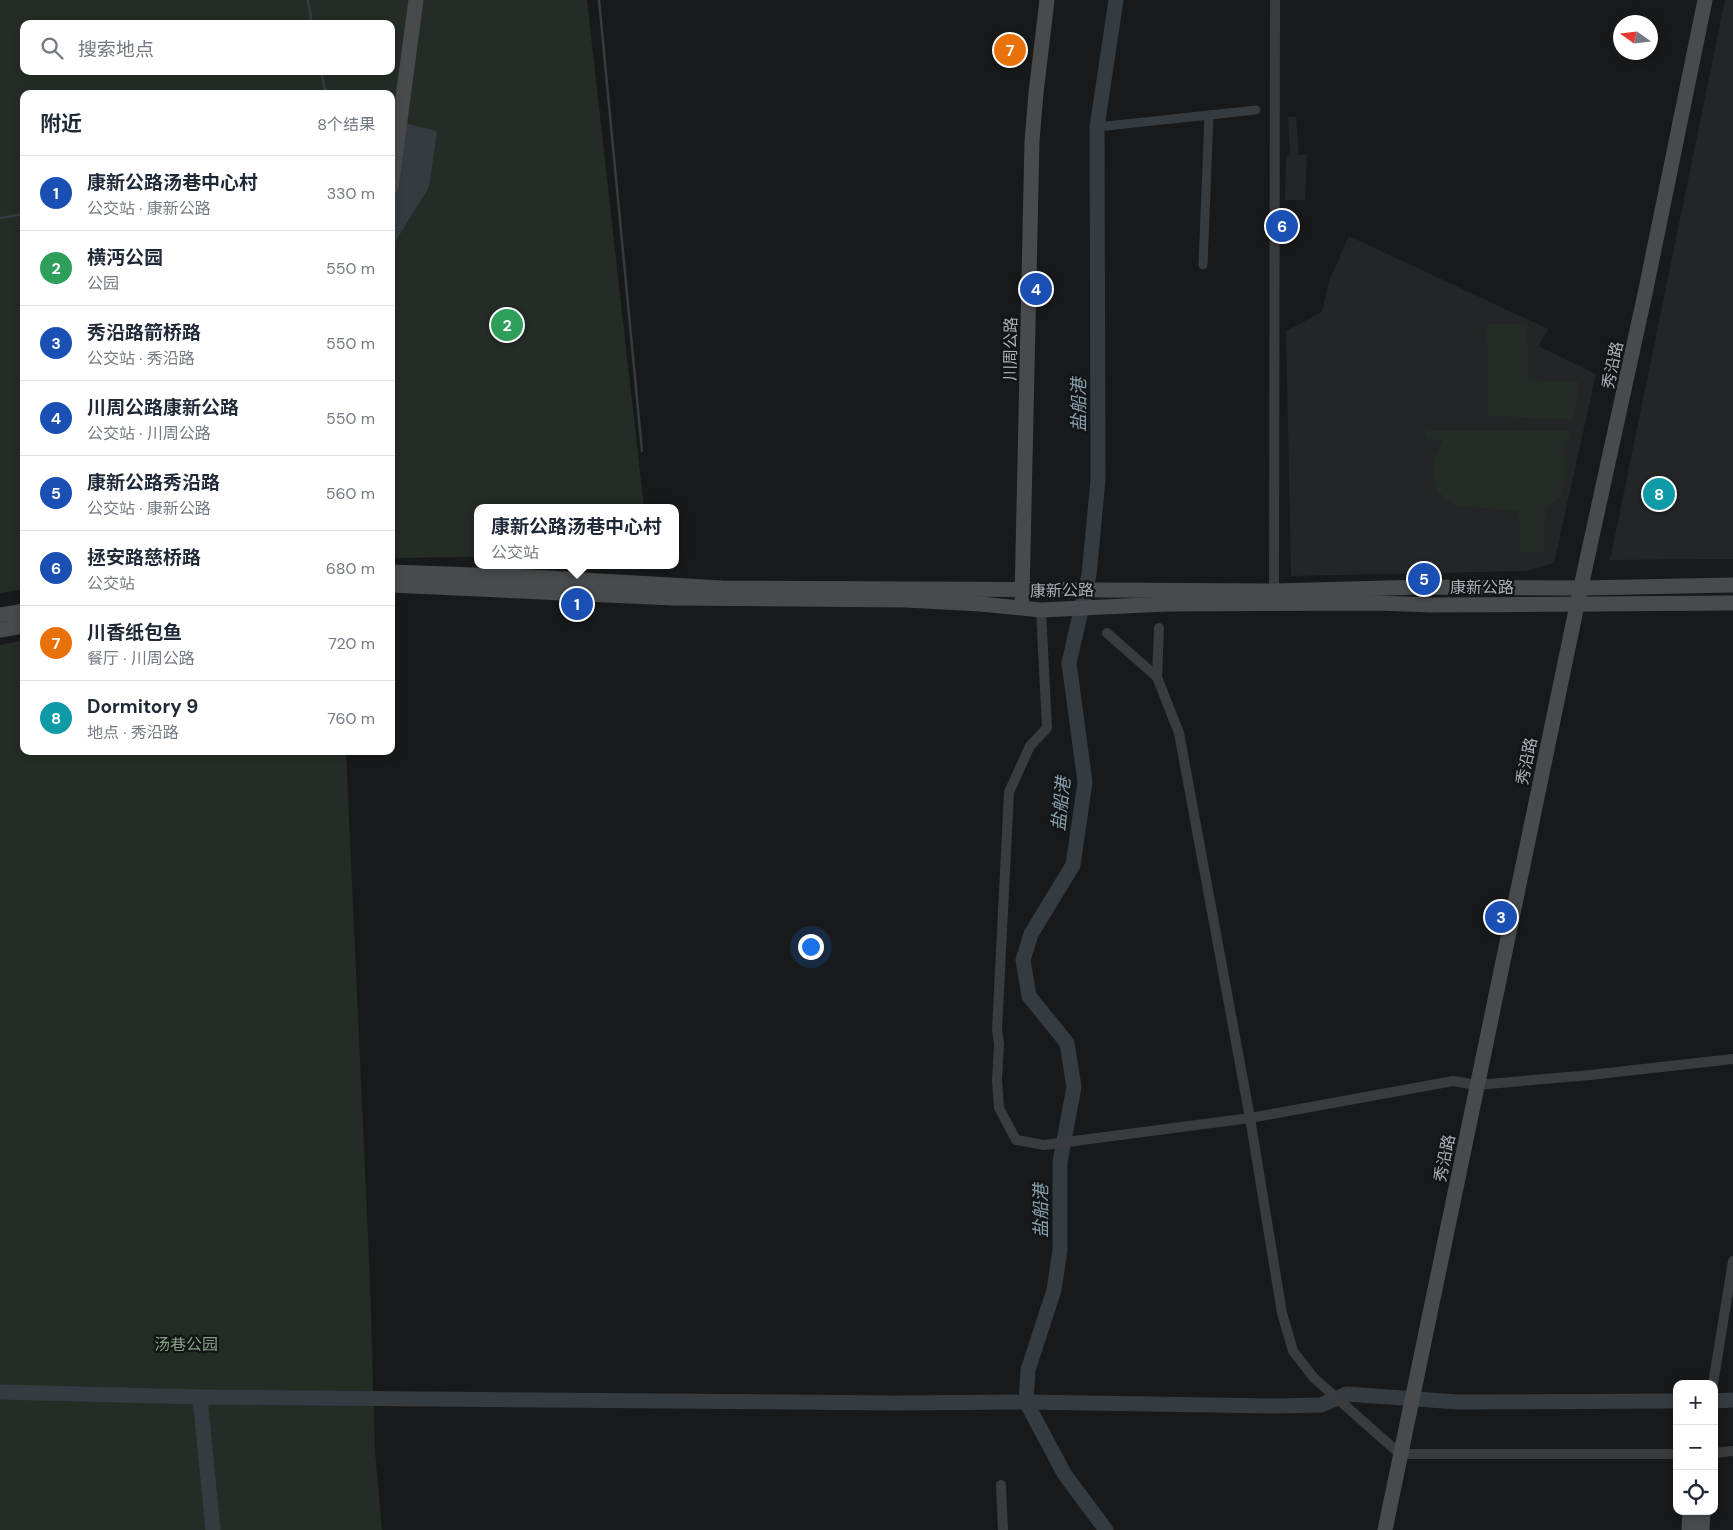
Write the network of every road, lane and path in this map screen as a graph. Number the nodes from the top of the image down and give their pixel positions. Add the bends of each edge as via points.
1 (406, 0) edge
2 (416, 0) edge
3 (1047, 0) edge
4 (1275, 0) edge
5 (1704, 0) edge
6 (395, 90) edge
7 (395, 157) edge
8 (395, 572) edge
9 (395, 586) edge
10 (1733, 586) edge
11 (1580, 588) junction
12 (1023, 589) junction
13 (1274, 591) junction
14 (1733, 604) edge
15 (1576, 605) junction
16 (1022, 608) junction
17 (1046, 610) junction
18 (20, 612) edge
19 (0, 614) edge
20 (20, 627) edge
21 (1159, 628) dead end
22 (0, 630) edge
23 (1107, 633) dead end
24 (1156, 676) junction
25 (1733, 1059) edge
26 (1477, 1084) junction
27 (1250, 1118) junction
28 (1733, 1261) edge
29 (1715, 1380) edge
30 (1733, 1451) edge
31 (1718, 1453) edge
32 (1400, 1454) junction
33 (1673, 1454) edge
34 (1001, 1485) dead end
35 (1690, 1515) edge
36 (1703, 1515) edge
37 (1003, 1530) edge
38 (1385, 1530) edge
39 (1689, 1530) edge
40 (1702, 1530) edge

1 - 6 main road
2 - 7 main road
3 - 12 main road, 川周公路 via 1032,141
4 - 13 street
5 - 11 main road, 秀沿路 via 1646,289
8 - 12 main road, 康新公路 via 722,588
9 - 16 main road, 康新公路 via 673,598 906,600
10 - 11 main road, 康新公路
11 - 13 main road, 康新公路 via 1423,587
11 - 15 main road, 秀沿路
12 - 13 main road, 康新公路
12 - 16 main road, 川周公路
14 - 15 main road, 康新公路
15 - 17 main road, 康新公路 via 1177,604
15 - 26 main road, 秀沿路
16 - 17 main road, 康新公路
17 - 27 street via 1047,728 1030,746 1009,792 997,1030 999,1108 1016,1140 1044,1145
18 - 19 main road
20 - 22 main road
21 - 24 street
23 - 24 street
24 - 27 street via 1179,733
25 - 26 street
26 - 27 street via 1453,1081
26 - 32 main road, 秀沿路
27 - 32 street via 1282,1313 1293,1352 1314,1378
28 - 29 street
30 - 31 street
32 - 33 street
32 - 38 main road, 秀沿路
34 - 37 street
35 - 39 main road
36 - 40 main road

